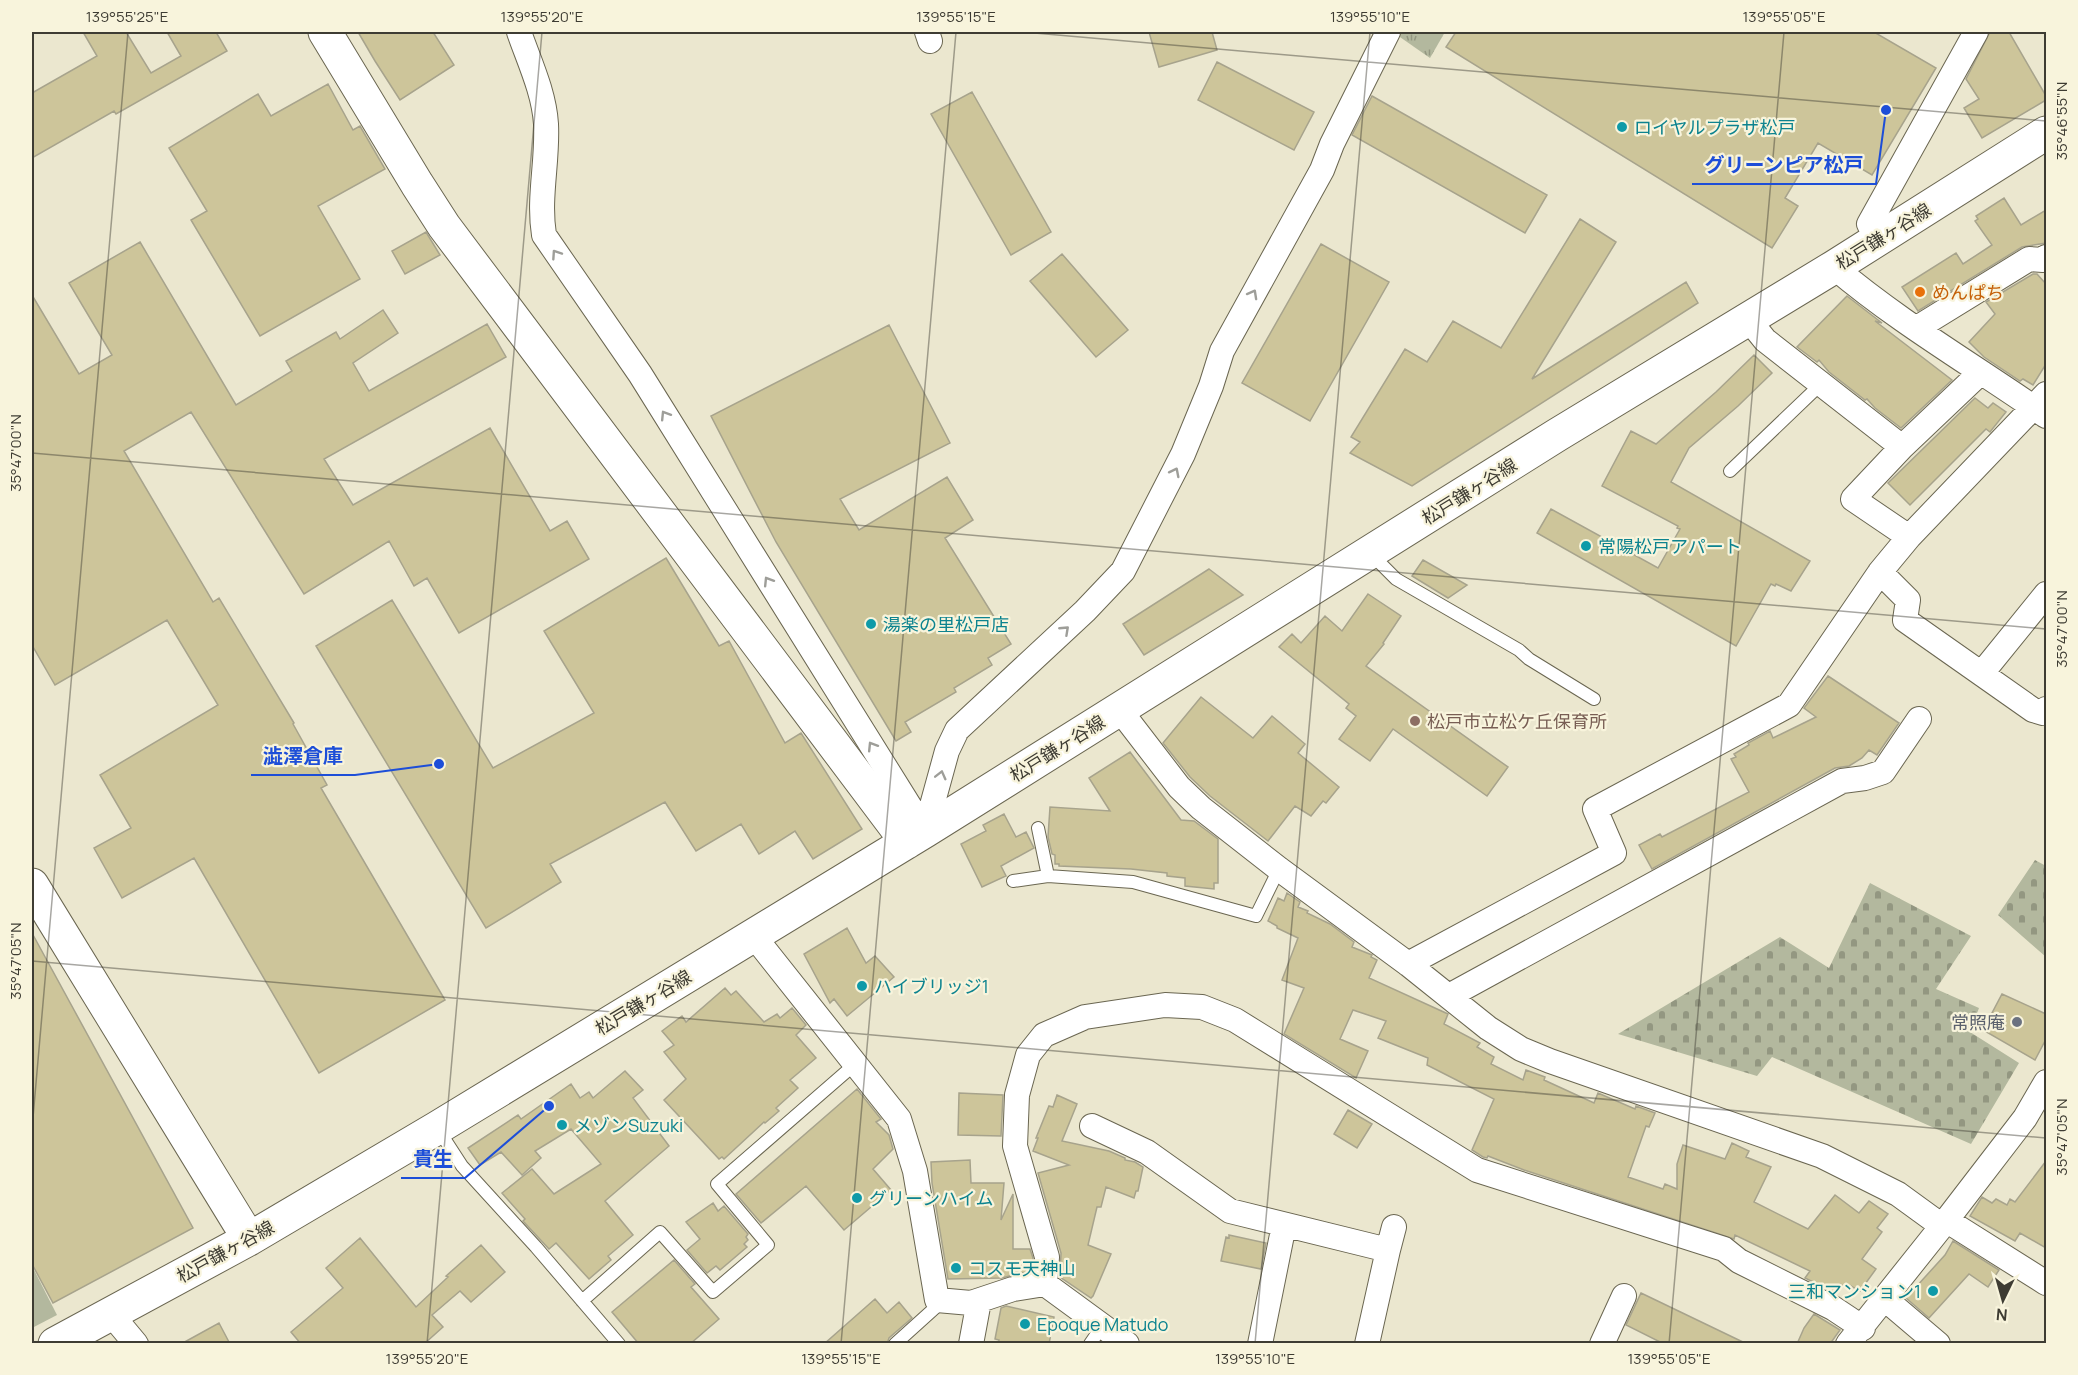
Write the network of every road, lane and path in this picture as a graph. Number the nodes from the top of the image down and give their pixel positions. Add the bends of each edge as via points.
1 (326, 32) edge
2 (519, 32) edge
3 (1388, 32) edge
4 (1976, 32) edge
5 (2046, 133) edge
6 (1878, 239) junction
7 (2046, 257) edge
8 (1834, 267) junction
9 (1748, 319) junction
10 (1917, 328) junction
11 (1980, 373) junction
12 (1821, 384) junction
13 (2042, 406) edge
14 (1902, 447) junction
15 (1730, 471) dead end
16 (1909, 537) junction
17 (1370, 553) junction
18 (1880, 572) junction
19 (2046, 594) edge
20 (1982, 673) junction
21 (1594, 699) dead end
22 (1119, 709) junction
23 (2046, 709) edge
24 (1919, 719) dead end
25 (1038, 828) dead end
26 (916, 837) junction
27 (1279, 869) junction
28 (1048, 876) junction
29 (1013, 881) dead end
30 (32, 885) edge
31 (753, 935) junction
32 (1408, 964) junction
33 (1449, 996) junction
34 (854, 1065) junction
35 (2046, 1082) edge
36 (1092, 1126) dead end
37 (437, 1128) junction
38 (1944, 1223) junction
39 (1284, 1225) junction
40 (1394, 1227) dead end
41 (249, 1239) junction
42 (1388, 1250) junction
43 (2046, 1283) edge
44 (1045, 1284) junction
45 (1624, 1296) dead end
46 (1885, 1299) junction
47 (937, 1300) junction
48 (582, 1301) junction
49 (979, 1301) junction
50 (111, 1314) junction
51 (1856, 1336) edge
52 (1111, 1339) edge
53 (55, 1344) edge
54 (136, 1344) edge
55 (619, 1344) edge
56 (895, 1344) edge
57 (971, 1344) edge
58 (1260, 1344) edge
59 (1367, 1344) edge
60 (1602, 1344) edge
61 (1938, 1344) edge

1 - 26 main road via 444,226
26 -> 2 street via 640,374 544,235 546,124 539,89
26 -> 3 street via 957,730 1123,572 1183,454 1222,351 1322,170
4 - 6 street via 1869,224
5 - 6 main road, 松戸鎌ヶ谷線
6 - 8 main road, 松戸鎌ヶ谷線
7 - 10 street via 2029,259
8 - 9 main road, 松戸鎌ヶ谷線
8 - 10 street
9 - 12 street via 1765,340
9 - 17 main road, 松戸鎌ヶ谷線
10 - 11 street
11 - 13 street
11 - 14 street
12 - 14 street
12 - 15 lane
13 - 16 street
14 - 16 street via 1853,499
16 - 18 street
17 - 21 lane via 1396,579 1519,650
17 - 22 main road, 松戸鎌ヶ谷線
18 - 20 street via 1908,600 1905,620
18 - 32 street via 1789,705 1595,808 1614,853
19 - 20 street
20 - 23 street via 2033,710 2043,713
22 - 26 main road, 松戸鎌ヶ谷線
22 - 27 street via 1179,787
24 - 33 street via 1883,772 1842,782
25 - 28 lane
26 - 31 main road, 松戸鎌ヶ谷線
27 - 28 lane via 1256,916 1134,882
27 - 32 street
28 - 29 lane
30 - 41 main road
31 - 34 street
31 - 37 main road, 松戸鎌ヶ谷線
32 - 33 street
33 - 38 street via 1521,1049 1822,1156 1898,1194
34 - 47 street via 899,1119 915,1171
34 - 48 lane via 717,1184 768,1245 713,1292 660,1232
35 - 38 street via 2025,1118
36 - 39 street via 1147,1152 1230,1211
37 - 41 main road, 松戸鎌ヶ谷線
37 - 48 lane via 462,1166
38 - 43 street
38 - 46 street
39 - 42 street
39 - 58 street
40 - 42 street
41 - 50 main road, 松戸鎌ヶ谷線
42 - 59 street
44 - 49 street
44 - 51 street via 1047,1257 1015,1146 1017,1095 1028,1055 1044,1035 1085,1017 1165,1005 1203,1006 1258,1033 1477,1170 1724,1249 1739,1261 1833,1308
44 - 52 street
45 - 60 street
46 - 51 street
46 - 61 street
47 - 49 street
47 - 56 lane via 936,1307
48 - 55 lane
49 - 57 street
50 - 53 main road, 松戸鎌ヶ谷線
50 - 54 street

